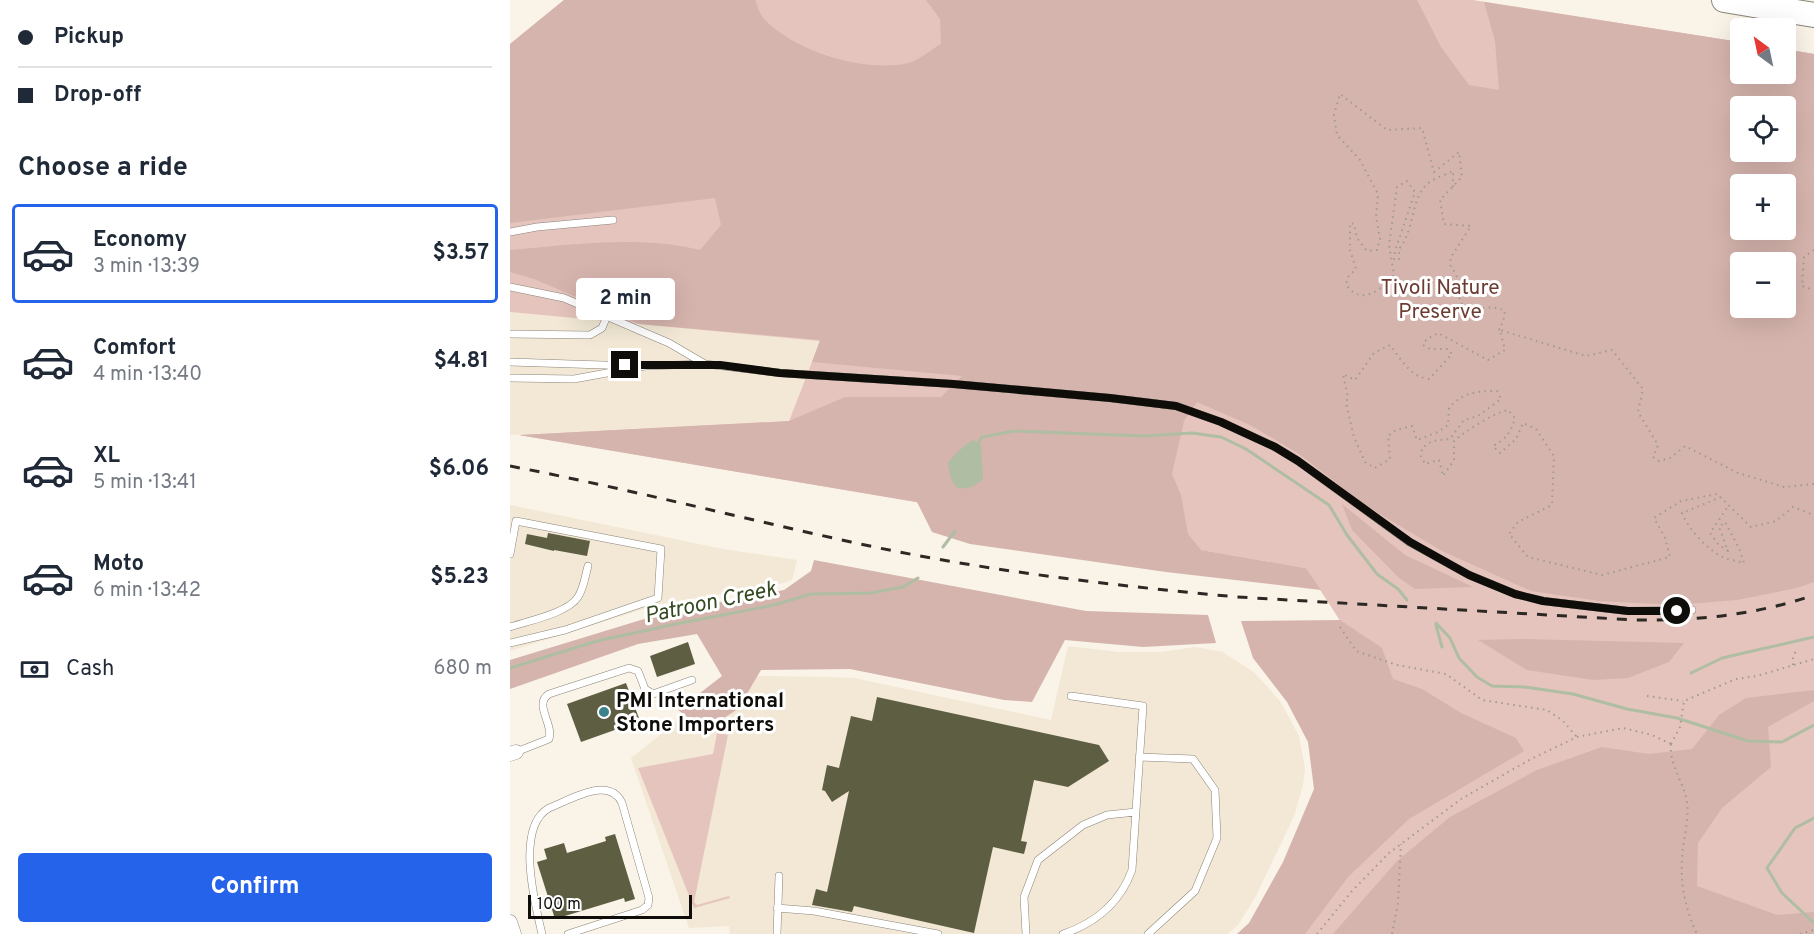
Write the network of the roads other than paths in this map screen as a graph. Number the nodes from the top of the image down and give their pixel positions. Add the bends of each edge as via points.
1 (1724, 0) edge
2 (1814, 15) edge
3 (613, 220) dead end
4 (510, 231) edge
5 (510, 287) edge
6 (607, 316) junction
7 (510, 334) edge
8 (510, 362) edge
9 (705, 364) junction
10 (645, 366) junction
11 (510, 378) edge
12 (510, 554) edge
13 (588, 566) dead end
14 (1692, 610) dead end
15 (510, 627) edge
16 (510, 643) edge
17 (692, 680) dead end
18 (1071, 696) dead end
19 (513, 753) edge
20 (1139, 757) junction
21 (1136, 812) junction
22 (779, 876) dead end
23 (777, 908) junction
24 (510, 922) edge
25 (514, 934) edge
26 (542, 934) edge
27 (568, 934) edge
28 (777, 934) edge
29 (938, 934) edge
30 (1026, 934) edge
31 (1063, 934) edge
32 (1148, 934) edge

1 - 2 highway
3 - 4 lane
5 - 6 lane via 564,298
6 - 7 lane via 602,328 590,335
6 - 9 lane via 669,343
8 - 10 lane
9 - 10 lane
9 - 14 lane via 1176,406 1275,447 1401,537 1469,575 1515,594 1628,611
10 - 11 lane via 574,379
12 - 16 lane via 516,521 661,549 658,598 565,630
13 - 15 lane via 581,593 574,603
17 - 19 lane via 653,694 645,689 638,672 629,668 548,695 543,705 551,731 549,739
18 - 20 lane via 1143,706
20 - 21 lane
20 - 32 lane via 1193,759 1215,790 1217,838 1195,891
21 - 30 lane via 1107,815 1083,825 1038,860 1024,897
21 - 31 lane via 1132,870 1127,884 1103,914
22 - 23 lane
23 - 28 lane
23 - 29 lane
24 - 25 street
26 - 27 lane via 530,874 536,822 546,809 607,789 617,794 622,803 648,906

